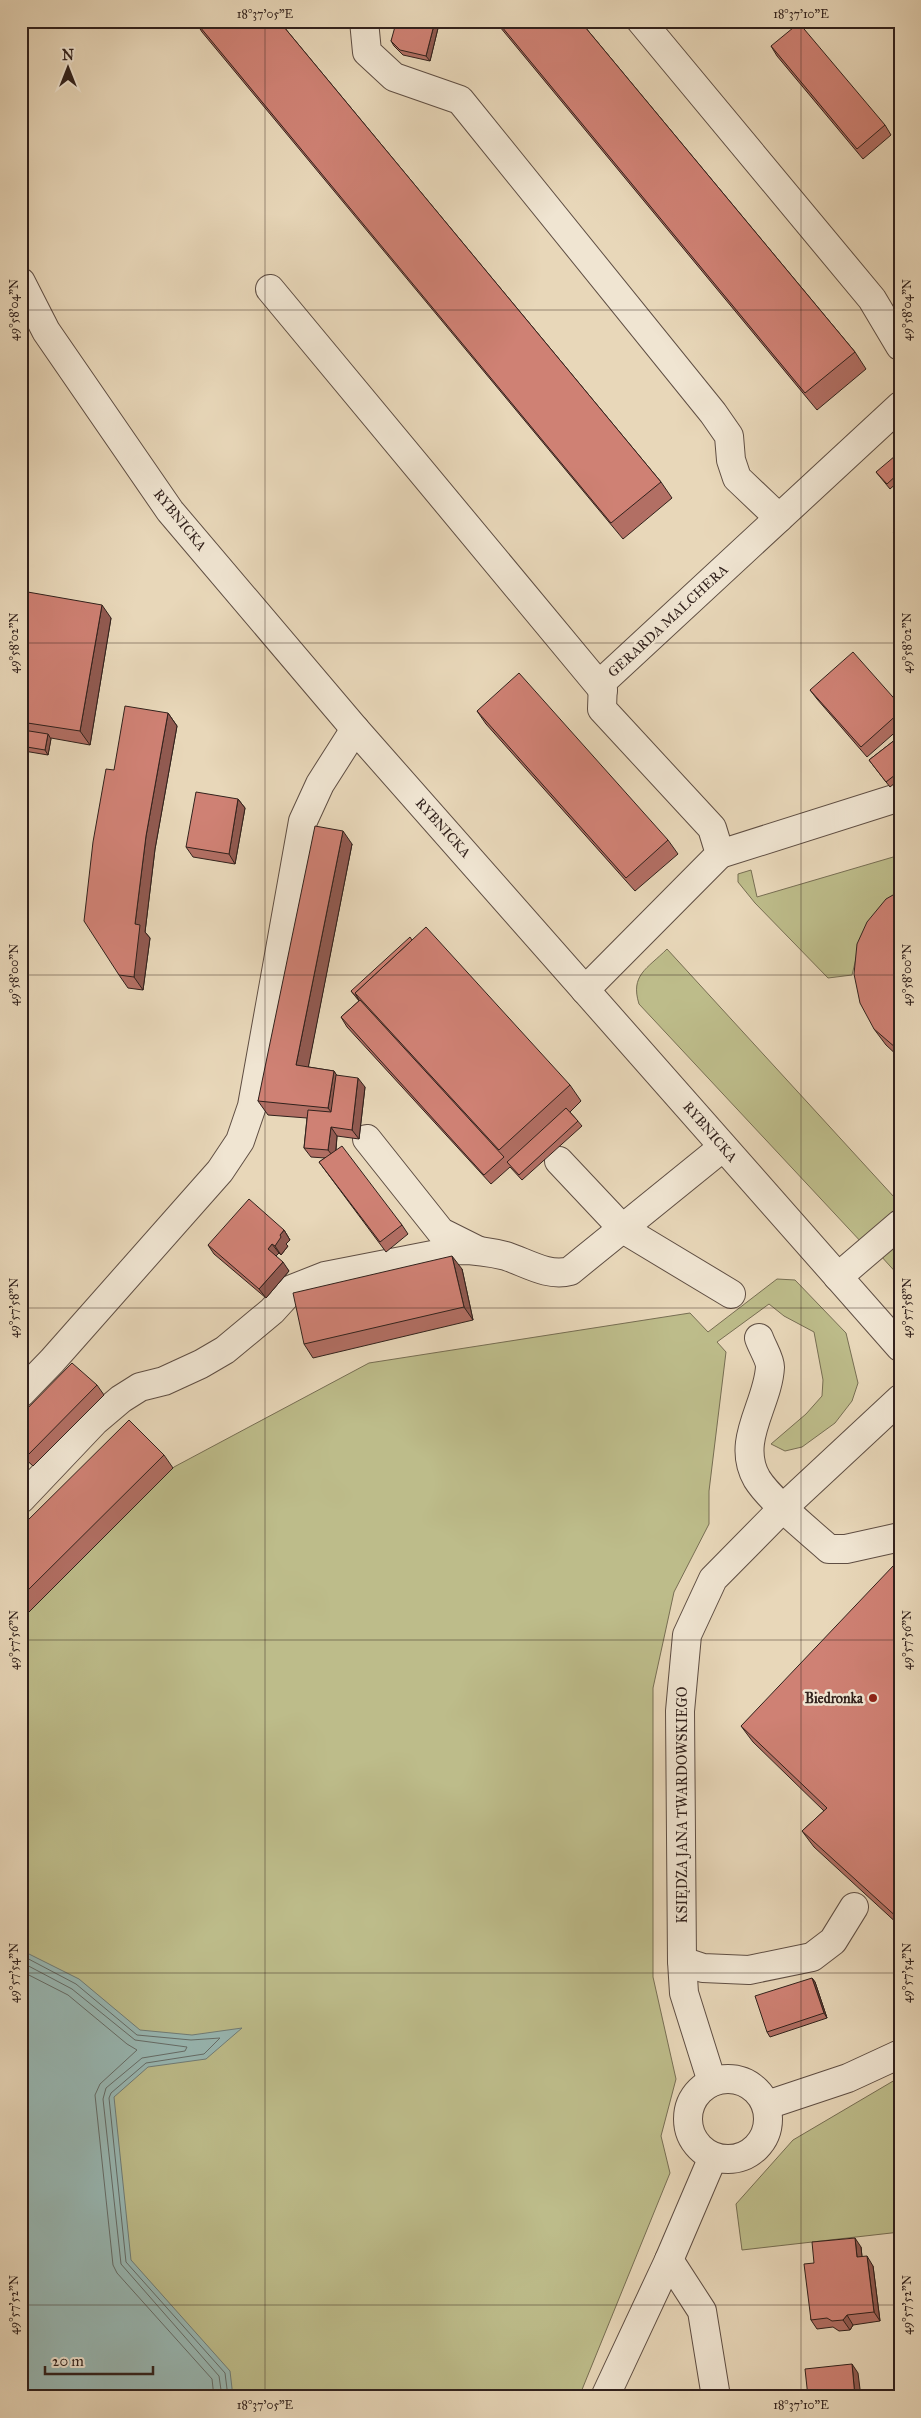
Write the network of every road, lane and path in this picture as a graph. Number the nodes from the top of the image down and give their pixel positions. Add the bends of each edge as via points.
1 (364, 21) edge
2 (640, 21) edge
3 (21, 282) edge
4 (270, 289) dead end
5 (900, 346) edge
6 (900, 406) edge
7 (779, 518) junction
8 (603, 690) junction
9 (355, 729) junction
10 (900, 797) edge
11 (720, 854) junction
12 (585, 990) junction
13 (367, 1139) dead end
14 (723, 1147) junction
15 (559, 1161) dead end
16 (900, 1224) edge
17 (622, 1229) junction
18 (477, 1250) junction
19 (838, 1277) junction
20 (731, 1294) dead end
21 (759, 1338) dead end
22 (900, 1347) edge
23 (21, 1393) edge
24 (900, 1399) edge
25 (21, 1499) edge
26 (784, 1507) junction
27 (900, 1537) edge
28 (854, 1907) edge
29 (682, 1961) junction
30 (900, 2054) edge
31 (712, 2082) junction
32 (766, 2104) junction
33 (713, 2157) junction
34 (669, 2260) junction
35 (605, 2397) edge
36 (716, 2397) edge

1 - 7 street via 367,52 394,77 460,100 713,412 729,436 731,460 737,478
2 - 5 street via 872,299
3 - 9 street, RYBNICKA via 46,330 170,511
4 - 8 street
6 - 7 street, GERARDA MALCHERA
7 - 8 street, GERARDA MALCHERA via 603,681
8 - 11 street, GERARDA MALCHERA via 602,709 712,828
9 - 12 street, RYBNICKA
9 - 23 street via 320,784 303,821 252,1106 240,1141 220,1171
10 - 11 street
11 - 12 street
12 - 14 street, RYBNICKA
13 - 18 street via 441,1232
14 - 17 street
14 - 19 street, RYBNICKA
15 - 17 street
16 - 19 street
17 - 18 street via 570,1271 558,1274
17 - 20 street
18 - 25 street via 431,1254 325,1276 292,1289 272,1311 225,1350 121,1399 95,1421
19 - 22 street, RYBNICKA
21 - 26 street via 770,1365 750,1440 751,1464 758,1480
24 - 26 street, KSIĘDZA JANA TWARDOWSKIEGO
26 - 27 street via 829,1549 846,1549
26 - 29 street, KSIĘDZA JANA TWARDOWSKIEGO via 713,1579 687,1635 680,1711
28 - 29 street via 833,1940 812,1957 749,1970 703,1968
29 - 31 street, KSIĘDZA JANA TWARDOWSKIEGO via 684,1993
30 - 32 street via 848,2078
31 - 32 street via 738,2079 760,2093
31 - 33 street via 692,2101 688,2128 694,2141
32 - 33 street via 768,2130 753,2152 729,2160
33 - 34 street
34 - 35 street
34 - 36 street via 702,2311

